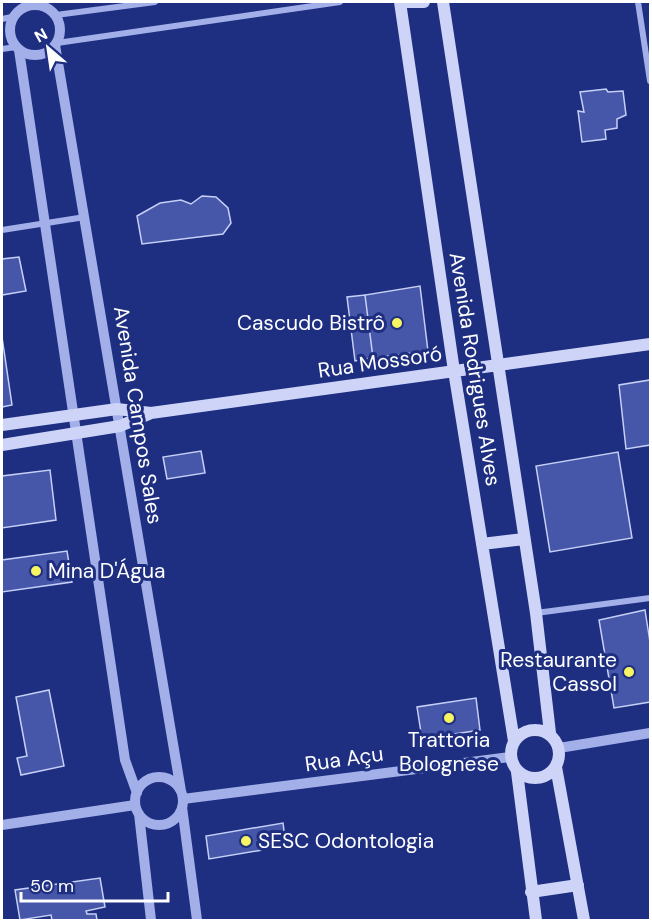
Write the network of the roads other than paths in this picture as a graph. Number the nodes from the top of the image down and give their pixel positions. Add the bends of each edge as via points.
1 (11, 2) edge
2 (155, 2) edge
3 (340, 2) edge
4 (400, 2) edge
5 (408, 2) edge
6 (424, 2) edge
7 (442, 2) edge
8 (638, 2) edge
9 (54, 10) edge
10 (9, 18) edge
11 (56, 44) junction
12 (18, 49) junction
13 (2, 50) edge
14 (651, 81) edge
15 (85, 216) junction
16 (46, 223) junction
17 (2, 230) edge
18 (651, 344) edge
19 (496, 364) junction
20 (454, 371) junction
21 (117, 409) junction
22 (151, 413) junction
23 (75, 415) junction
24 (2, 425) edge
25 (120, 426) junction
26 (78, 435) junction
27 (2, 445) edge
28 (524, 539) junction
29 (482, 544) junction
30 (651, 598) edge
31 (536, 613) junction
32 (550, 733) junction
33 (651, 733) edge
34 (514, 741) junction
35 (559, 748) junction
36 (510, 757) junction
37 (556, 767) junction
38 (517, 772) junction
39 (137, 793) junction
40 (182, 799) junction
41 (137, 810) junction
42 (2, 825) edge
43 (578, 885) junction
44 (531, 892) junction
45 (151, 921) edge
46 (197, 921) edge
47 (536, 921) edge
48 (584, 921) edge

1 - 10 street
2 - 9 street
3 - 11 street
4 - 20 main road, Avenida Rodrigues Alves
5 - 6 main road
7 - 19 main road, Avenida Rodrigues Alves
8 - 14 street
9 - 10 street via 32,4
9 - 11 street via 60,27
10 - 12 street via 9,34
11 - 12 street via 39,55
11 - 15 street, Avenida Campos Sales
12 - 13 street
12 - 16 street
15 - 16 street
15 - 21 street, Avenida Campos Sales
16 - 17 street
16 - 23 street
18 - 19 main road, Rua Mossoró
19 - 20 main road, Rua Mossoró
19 - 28 main road, Avenida Rodrigues Alves
20 - 22 main road, Rua Mossoró
20 - 29 main road, Avenida Rodrigues Alves
21 - 22 main road, Rua Mossoró
21 - 23 main road, Rua Mossoró
21 - 25 street, Avenida Campos Sales
22 - 25 main road, Rua Mossoró
23 - 24 main road, Rua Mossoró
23 - 26 street
25 - 26 main road, Rua Mossoró
25 - 40 street, Avenida Campos Sales
26 - 27 main road, Rua Mossoró
26 - 39 street via 124,760
28 - 29 main road
28 - 31 main road, Avenida Rodrigues Alves
29 - 34 main road, Avenida Rodrigues Alves
30 - 31 street
31 - 32 main road, Avenida Rodrigues Alves
32 - 34 main road via 530,730
32 - 35 main road
33 - 35 street
34 - 36 main road
35 - 37 main road
36 - 38 main road
36 - 40 street, Rua Açu
37 - 38 main road via 542,778
37 - 43 main road
38 - 44 main road
39 - 40 street via 147,781 162,777 170,780
39 - 41 street
40 - 41 street via 174,820 167,824 151,824
40 - 46 street, Avenida Campos Sales
41 - 42 street
41 - 45 street
43 - 44 main road
43 - 48 main road
44 - 47 main road

